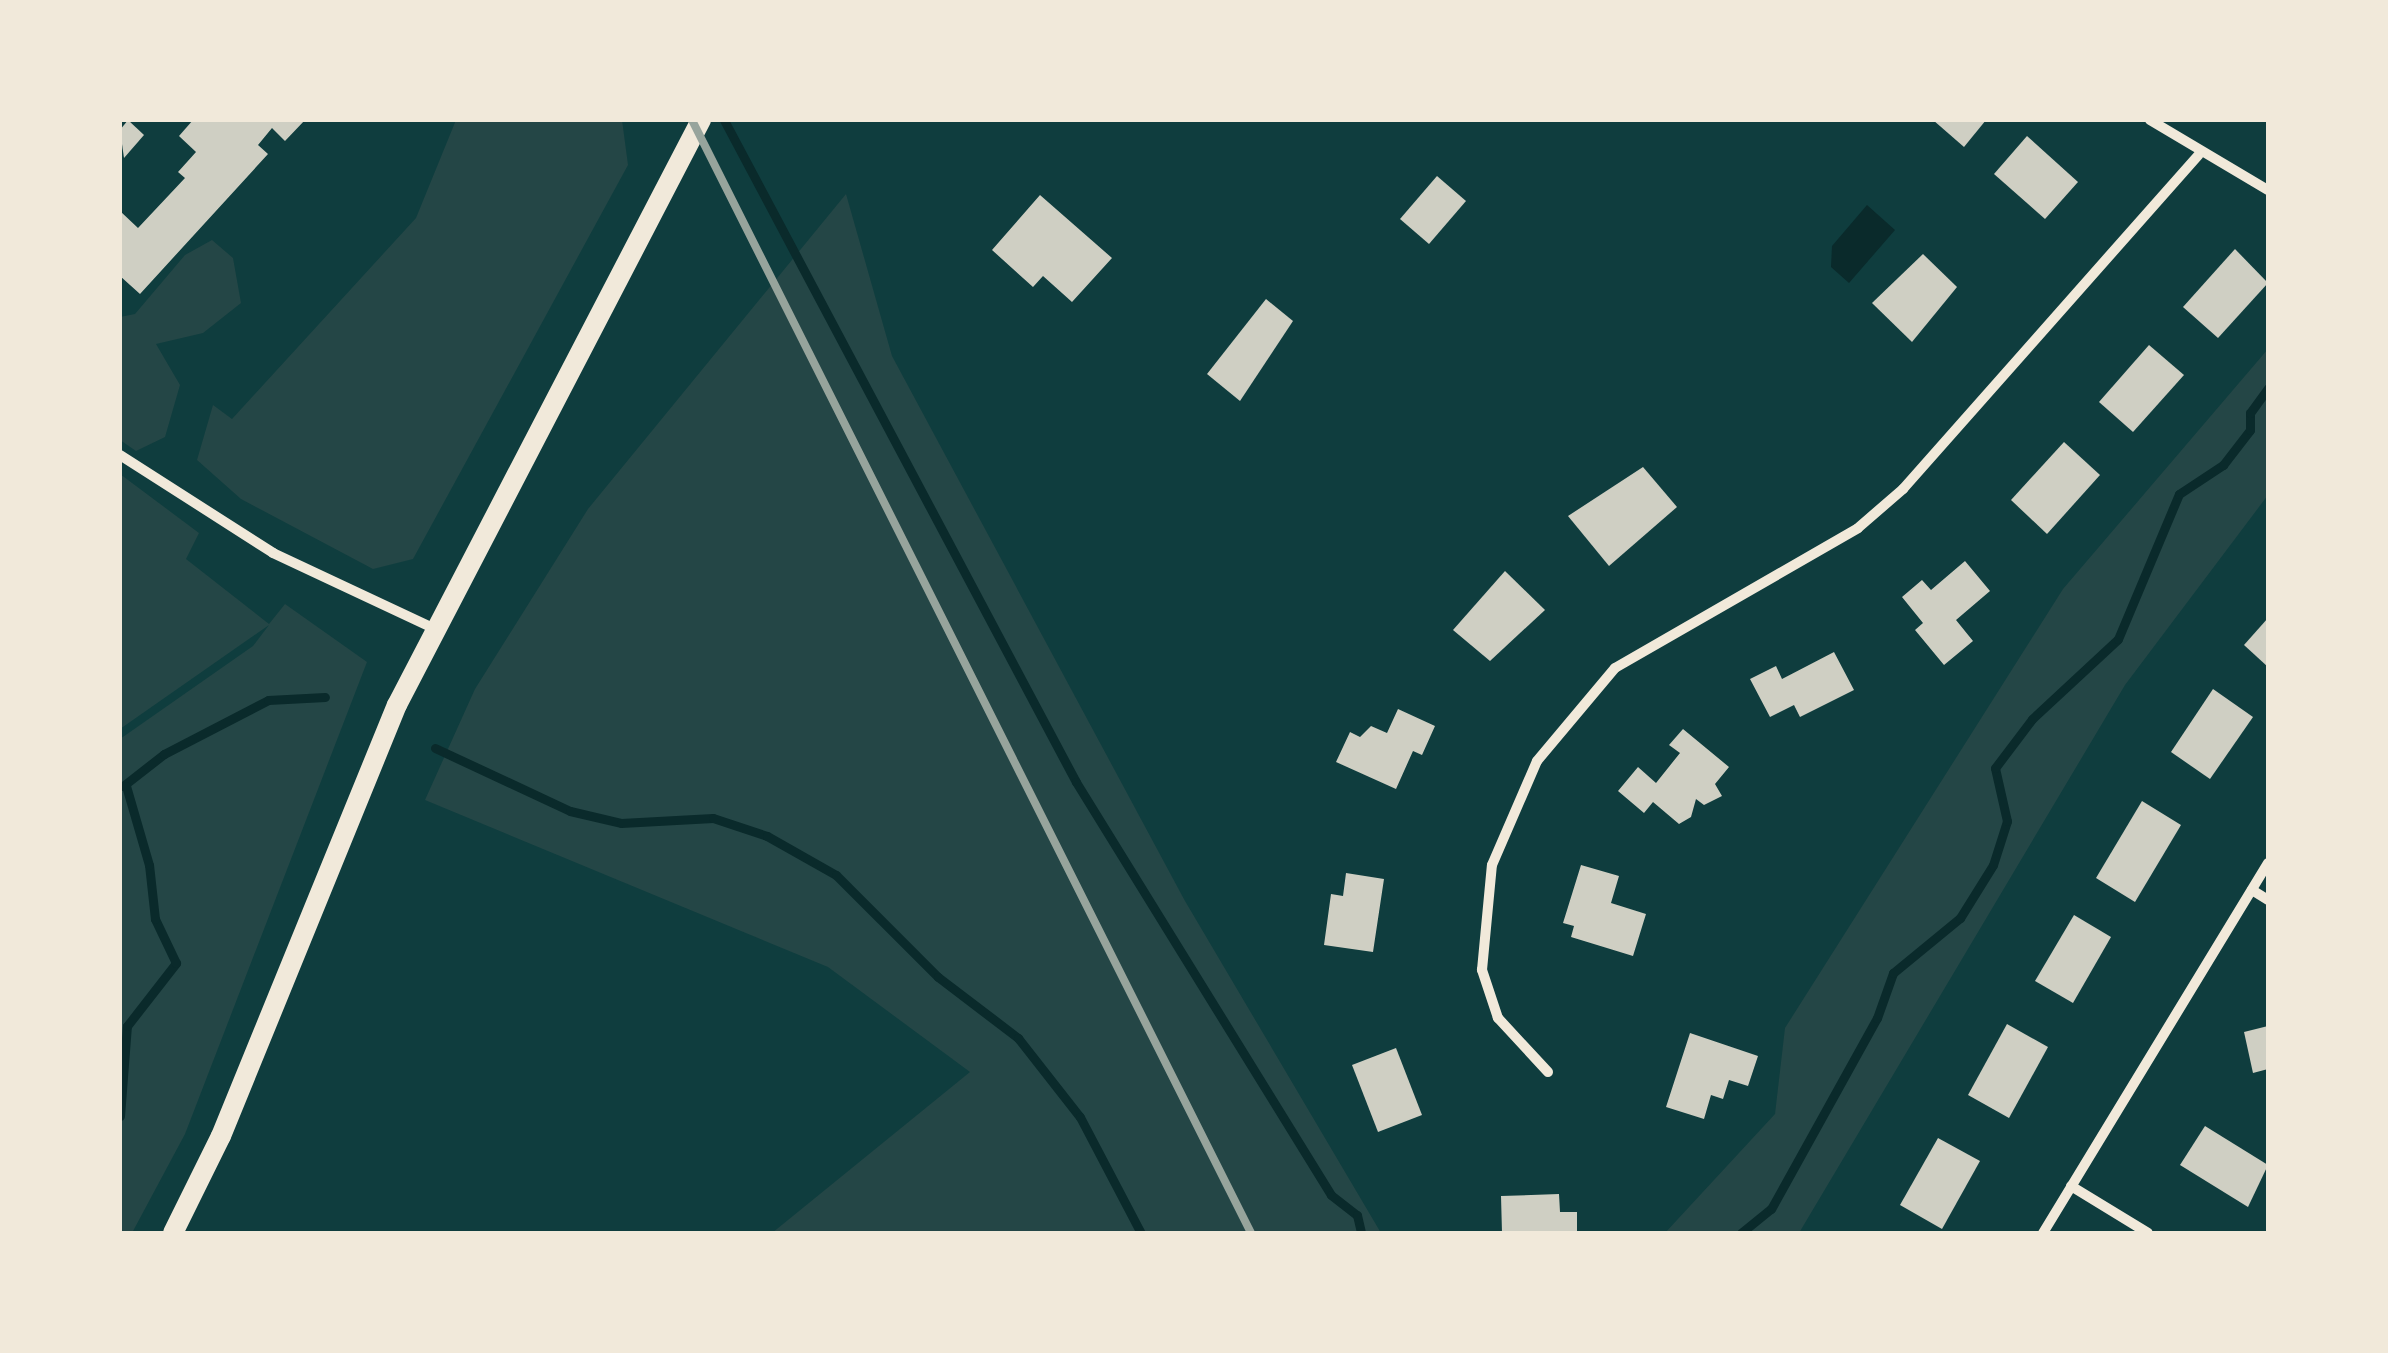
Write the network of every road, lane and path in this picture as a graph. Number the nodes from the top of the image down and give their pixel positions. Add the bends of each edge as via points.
1 (701, 120) edge
2 (2150, 120) edge
3 (2199, 154) junction
4 (2268, 190) edge
5 (120, 454) edge
6 (435, 630) junction
7 (2268, 863) edge
8 (2252, 890) junction
9 (2268, 900) edge
10 (1548, 1072) dead end
11 (2071, 1186) junction
12 (173, 1233) edge
13 (2043, 1233) edge
14 (2148, 1233) edge

1 - 6 main road
2 - 3 street
3 - 4 street
3 - 10 street via 1903,489 1858,528 1615,668 1537,762 1512,807 1492,866 1482,970 1498,1018
5 - 6 street via 272,553
6 - 12 main road via 364,779 221,1136
7 - 8 street
8 - 9 street
8 - 11 street
11 - 13 street
11 - 14 street

